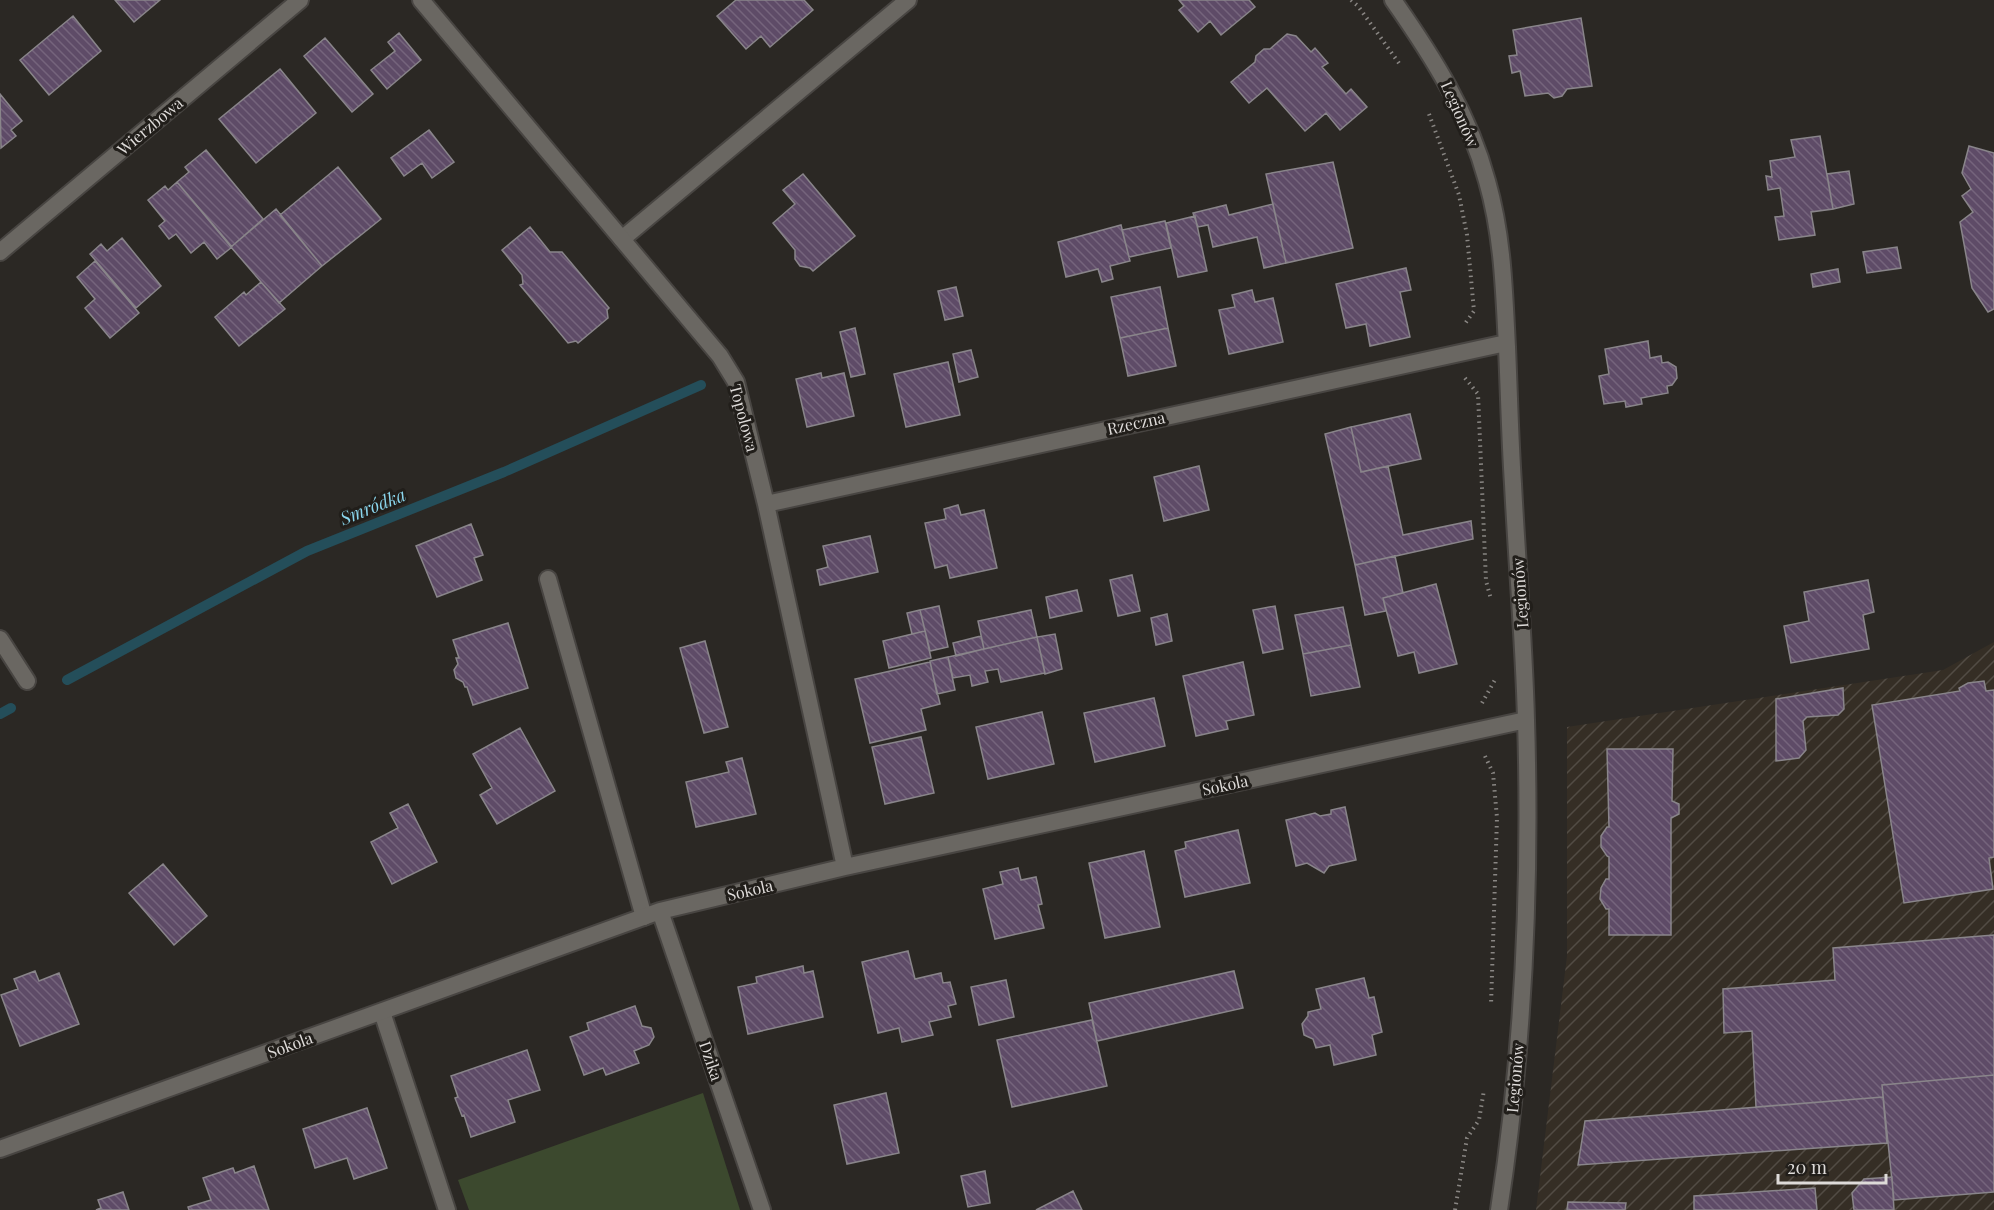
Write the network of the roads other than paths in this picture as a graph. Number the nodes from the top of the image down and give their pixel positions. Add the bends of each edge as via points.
1 (300, 0) edge
2 (421, 0) edge
3 (908, 0) edge
4 (1393, 0) edge
5 (622, 239) junction
6 (0, 252) edge
7 (1506, 343) junction
8 (766, 504) junction
9 (548, 579) dead end
10 (0, 639) edge
11 (27, 681) dead end
12 (1526, 720) junction
13 (845, 867) junction
14 (652, 914) junction
15 (382, 1012) junction
16 (0, 1149) edge
17 (447, 1210) edge
18 (762, 1210) edge
19 (1499, 1210) edge

1 - 6 street, Wierzbowa
2 - 5 street, Topolowa
3 - 5 street
4 - 7 street, Legionów via 1443,76 1479,155 1503,262
5 - 8 street, Topolowa via 720,356 736,382
7 - 8 street, Rzeczna
7 - 12 street, Legionów
8 - 13 street, Topolowa
9 - 14 street, Dzika
10 - 11 street
12 - 13 street, Sokola
12 - 19 street, Legionów via 1526,927 1510,1134
13 - 14 street, Sokola
14 - 15 street, Sokola
14 - 18 street, Dzika
15 - 16 street, Sokola
15 - 17 street

